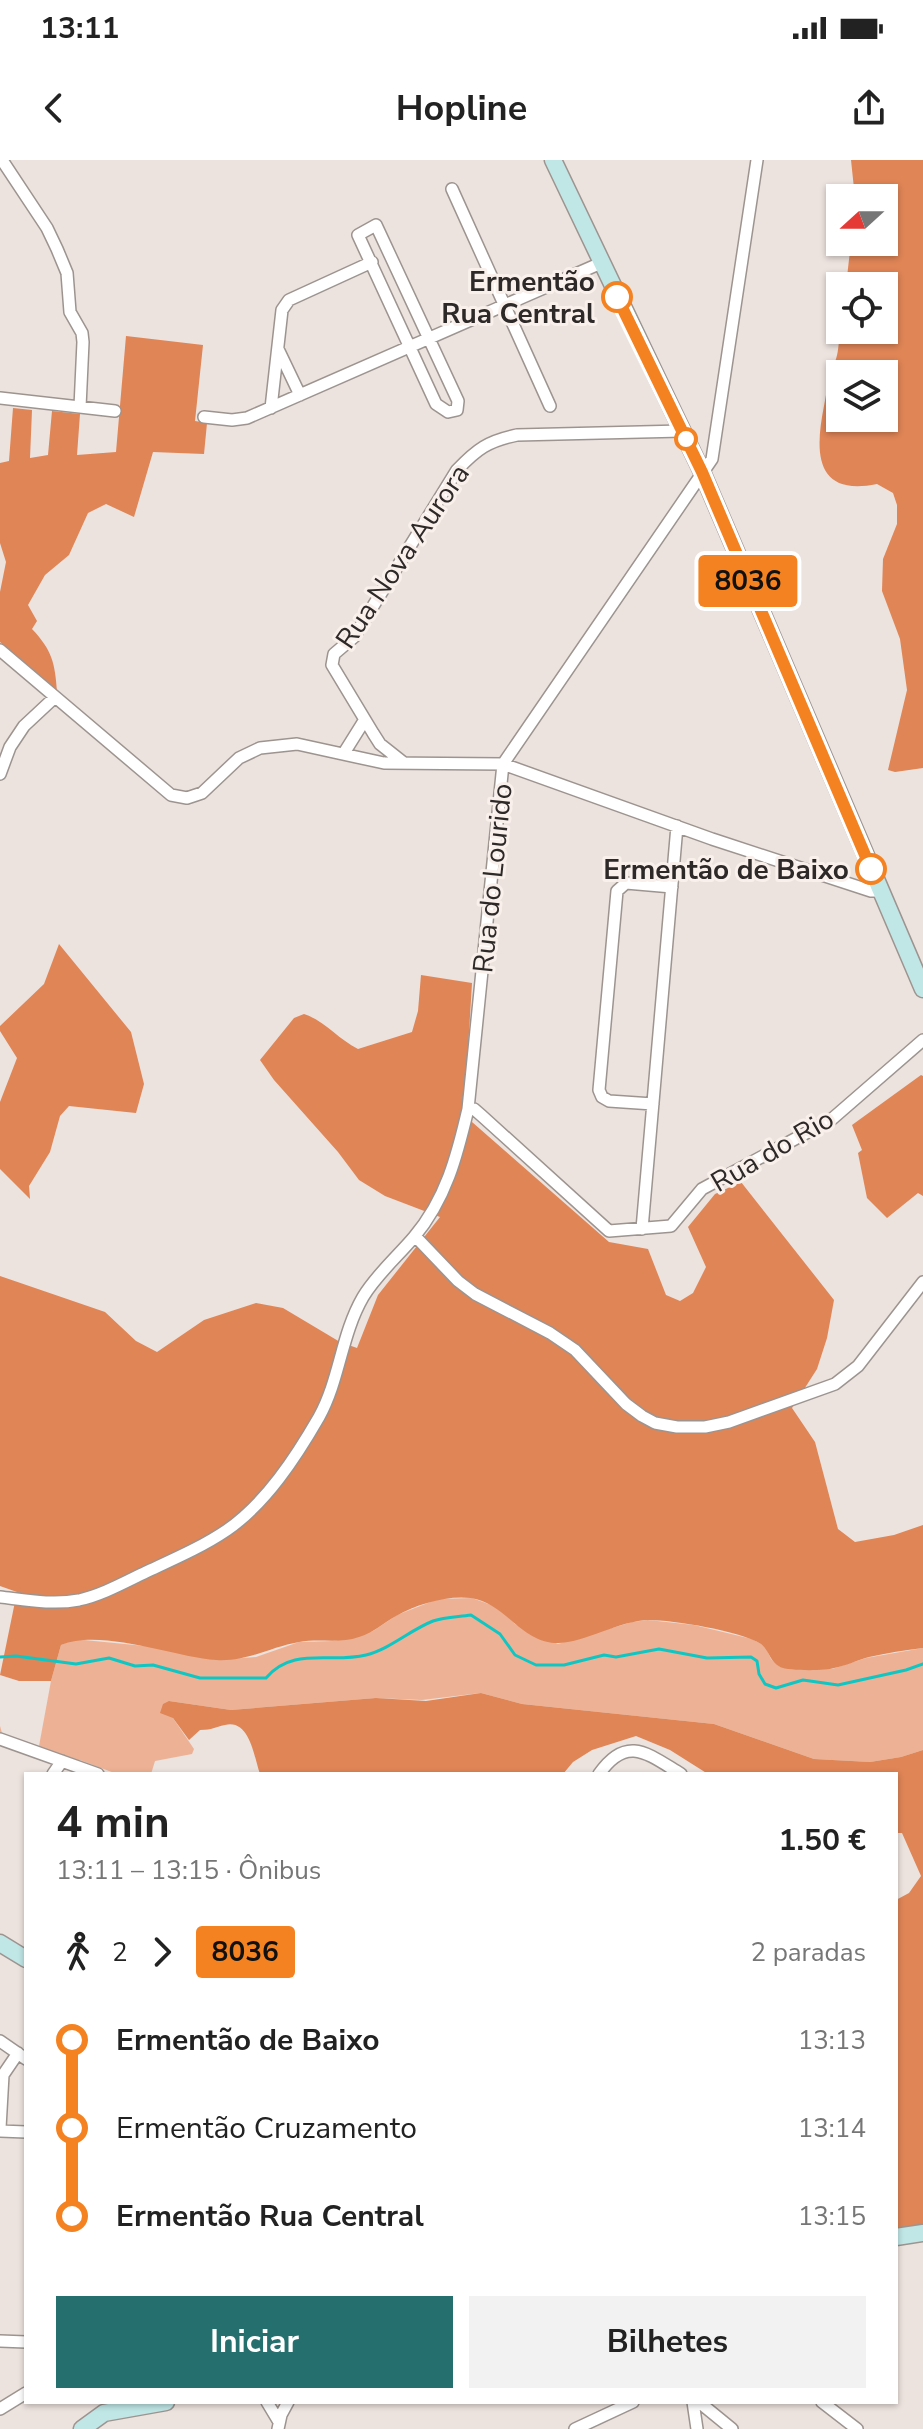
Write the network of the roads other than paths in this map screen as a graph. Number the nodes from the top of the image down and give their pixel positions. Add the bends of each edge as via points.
1 (2, 160) edge
2 (553, 160) edge
3 (757, 160) edge
4 (452, 189) dead end
5 (372, 262) junction
6 (601, 263) junction
7 (505, 305) junction
8 (430, 338) junction
9 (412, 346) junction
10 (277, 347) junction
11 (300, 395) junction
12 (0, 398) edge
13 (550, 406) dead end
14 (80, 407) junction
15 (271, 408) junction
16 (115, 411) dead end
17 (204, 417) dead end
18 (682, 431) junction
19 (702, 472) junction
20 (0, 650) edge
21 (54, 698) junction
22 (364, 721) junction
23 (344, 753) junction
24 (404, 763) junction
25 (503, 764) junction
26 (0, 774) edge
27 (677, 826) junction
28 (672, 887) junction
29 (881, 891) junction
30 (923, 989) edge
31 (923, 1040) edge
32 (653, 1104) junction
33 (468, 1109) junction
34 (642, 1229) junction
35 (415, 1236) junction
36 (923, 1282) edge
37 (0, 1597) edge
38 (0, 1739) edge
39 (62, 1761) junction
40 (54, 1772) edge
41 (92, 1772) edge
42 (600, 1772) edge
43 (677, 1772) edge
44 (0, 1943) edge
45 (24, 1958) edge
46 (0, 2041) edge
47 (22, 2056) edge
48 (0, 2130) edge
49 (24, 2132) edge
50 (923, 2233) edge
51 (898, 2237) edge
52 (0, 2341) edge
53 (24, 2342) edge
54 (24, 2394) edge
55 (155, 2404) edge
56 (268, 2404) edge
57 (287, 2404) edge
58 (629, 2404) edge
59 (693, 2404) edge
60 (701, 2404) edge
61 (825, 2404) edge
62 (0, 2409) edge
63 (279, 2426) edge
64 (82, 2429) edge
65 (575, 2429) edge
66 (697, 2429) edge
67 (732, 2429) edge
68 (857, 2429) edge

1 - 14 street via 47,228 67,273 70,312 83,342
2 - 6 street
3 - 19 street, Rua do Lourido via 712,459
4 - 7 street
5 - 8 street via 358,235 376,225
5 - 9 street
5 - 10 street via 289,300 282,310
6 - 7 street
6 - 18 street
7 - 8 street
7 - 13 street
8 - 9 street
8 - 9 street via 458,401 457,410 448,412 436,404
9 - 11 street
10 - 11 street
10 - 15 street
11 - 15 street
12 - 14 street
14 - 16 street
15 - 17 street via 247,418
18 - 19 street
18 - 22 street, Rua Nova Aurora via 517,435 477,449 457,470 354,637 334,654 332,665
19 - 25 street, Rua do Lourido
19 - 29 street
20 - 21 street
21 - 23 street via 171,795 187,798 202,793 239,758 260,748 297,744
21 - 26 street via 17,736
22 - 23 street
22 - 24 street, Rua Nova Aurora via 380,744
23 - 24 street
24 - 25 street
25 - 27 street
25 - 33 street, Rua do Lourido
27 - 28 street
27 - 29 street
28 - 32 street
28 - 32 street via 626,883 617,891 599,1090 609,1101
29 - 30 street
31 - 34 street, Rua do Rio via 832,1119 702,1189 671,1226
32 - 34 street
33 - 34 street, Rua do Rio via 609,1231
33 - 35 street, Rua do Lourido via 448,1183
35 - 36 street via 475,1294 575,1350 642,1416 677,1427 729,1422 835,1384 858,1366
35 - 37 street, Rua do Lourido via 365,1294 348,1327 320,1415 250,1512 188,1553 81,1600 52,1603
38 - 39 street
39 - 40 street
39 - 41 street
42 - 43 street via 610,1758 636,1751
44 - 45 street
46 - 47 street
47 - 48 street via 3,2075
48 - 49 street
50 - 51 street
52 - 53 street
54 - 62 street
55 - 64 street via 104,2413
56 - 63 street
57 - 63 street
58 - 65 street
59 - 66 street
60 - 67 street
61 - 68 street

